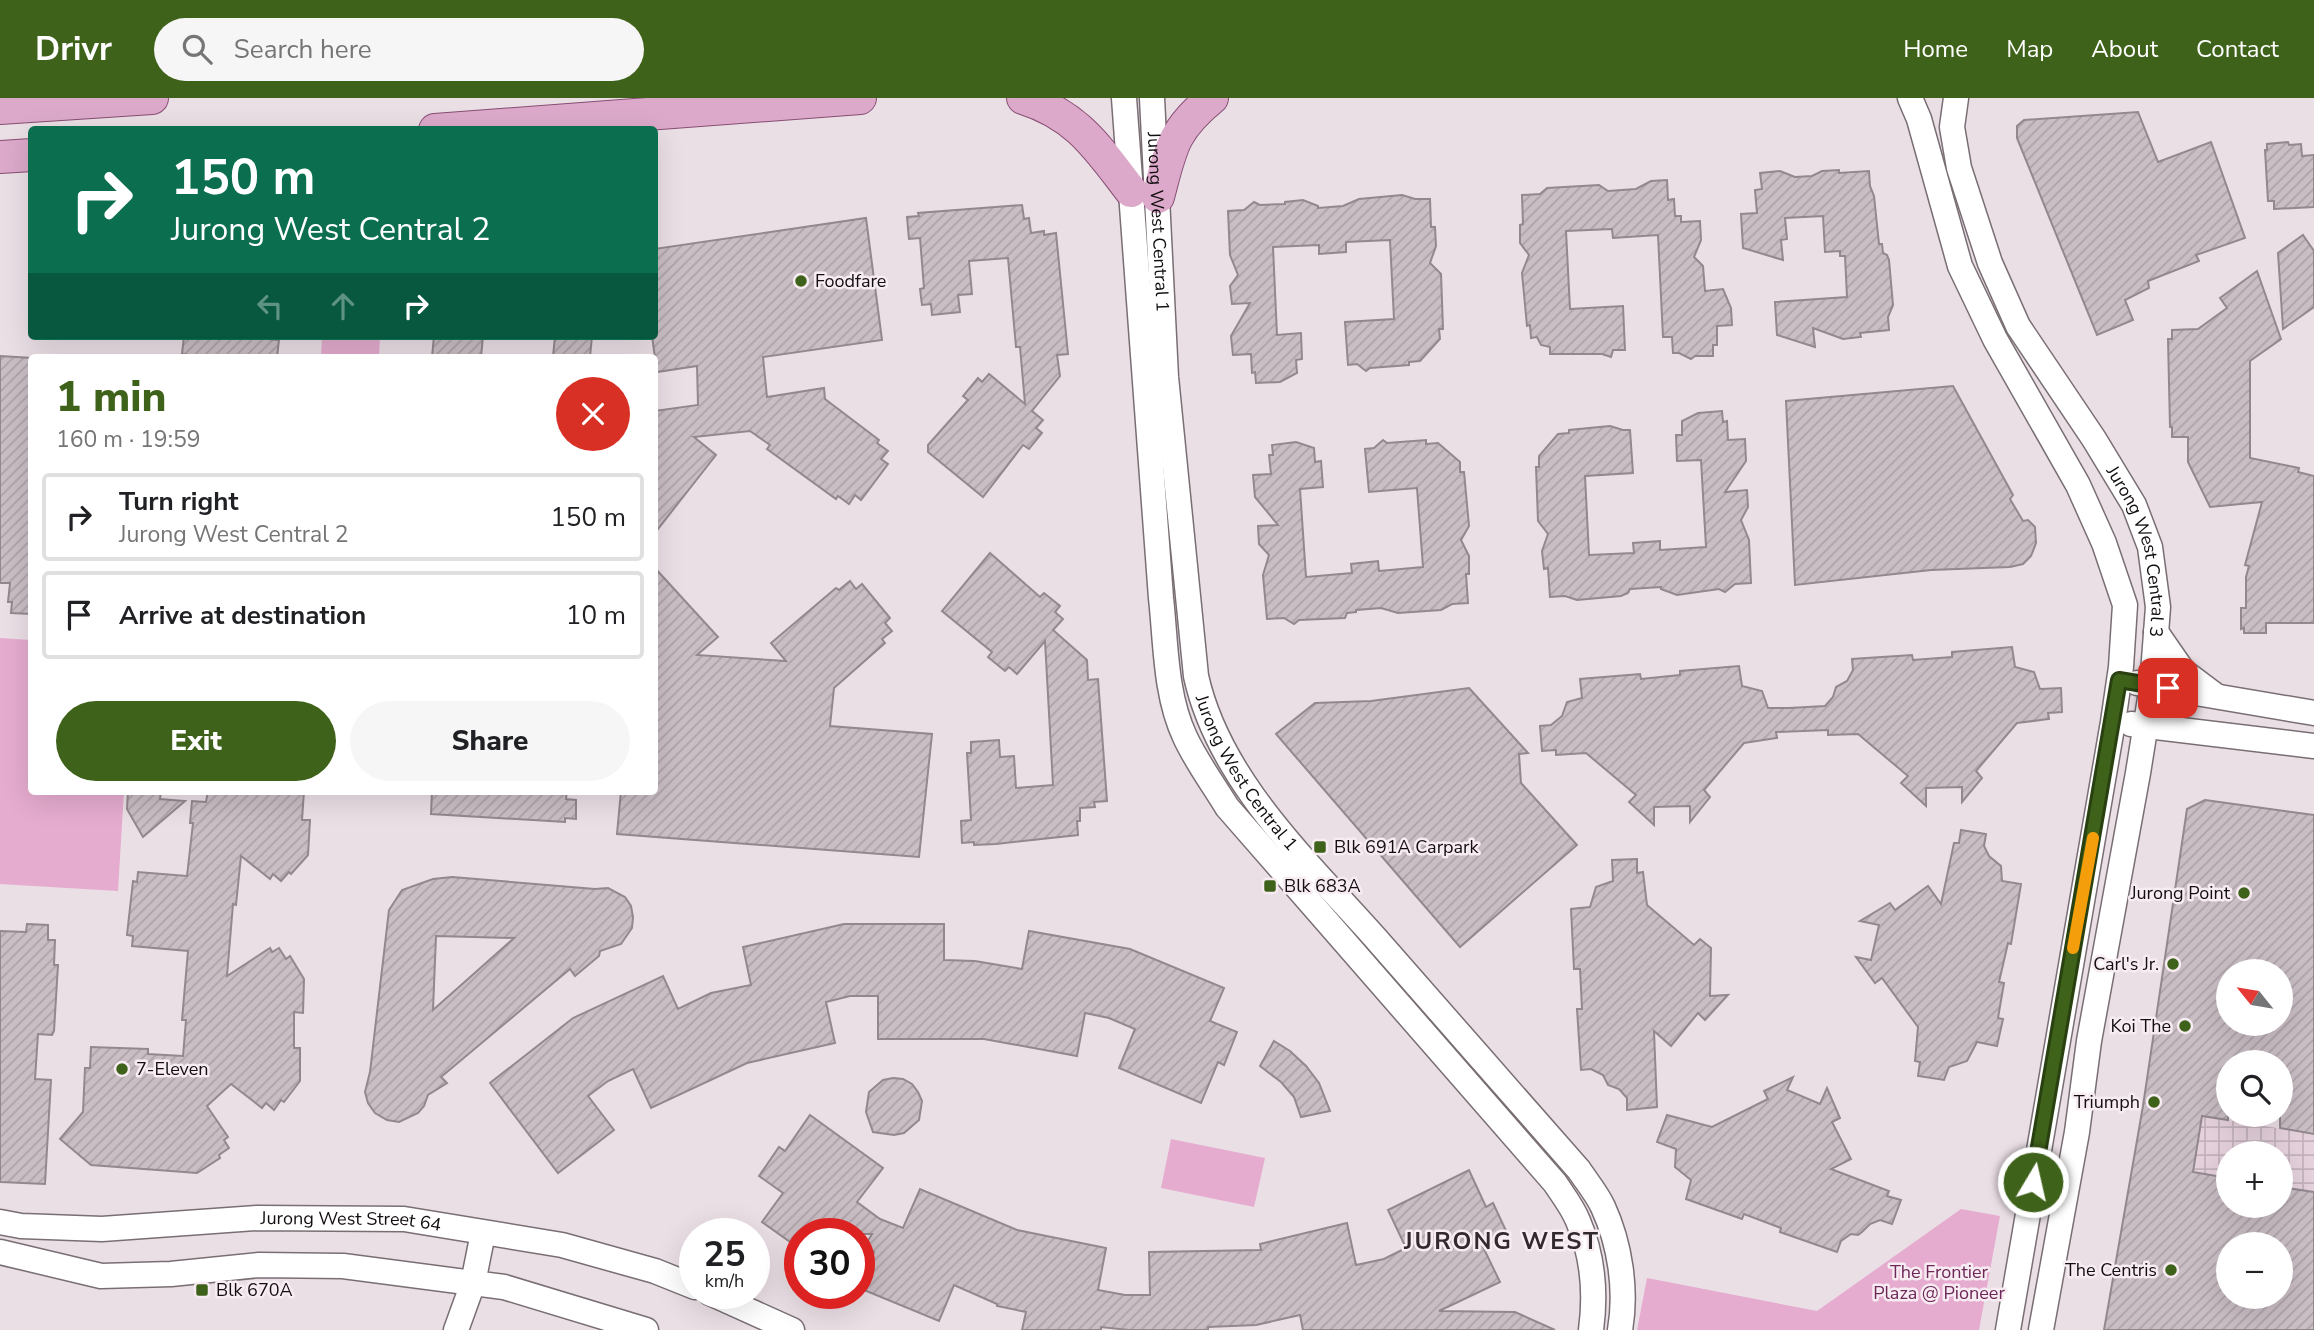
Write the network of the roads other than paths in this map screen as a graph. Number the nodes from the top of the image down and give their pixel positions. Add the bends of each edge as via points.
1 (152, 98) edge
2 (860, 98) edge
3 (1023, 98) edge
4 (1124, 98) edge
5 (1152, 98) edge
6 (1212, 98) edge
7 (1910, 98) edge
8 (1955, 98) edge
9 (5, 104) edge
10 (488, 126) edge
11 (28, 155) edge
12 (0, 156) edge
13 (1145, 194) junction
14 (2156, 632) junction
15 (2119, 680) junction
16 (2152, 686) junction
17 (2217, 697) junction
18 (2314, 713) edge
19 (2113, 722) junction
20 (2146, 725) junction
21 (2314, 746) edge
22 (0, 1222) edge
23 (483, 1233) junction
24 (0, 1252) edge
25 (679, 1281) edge
26 (473, 1283) junction
27 (745, 1309) edge
28 (456, 1330) edge
29 (646, 1330) edge
30 (792, 1330) edge
31 (1591, 1330) edge
32 (1620, 1330) edge
33 (2008, 1330) edge
34 (2041, 1330) edge

1 - 9 main road
2 - 10 main road
3 - 13 main road via 1047,106 1075,124
4 - 13 street, Jurong West Central 1
5 - 13 street, Jurong West Central 1
6 - 13 main road via 1174,140
7 - 15 street, Jurong West Central 3 via 1960,266 1995,339 2078,485 2104,543 2125,605
8 - 14 street, Jurong West Central 3 via 1952,127 1959,168 1990,263 2018,326 2134,505 2150,547 2158,607
11 - 12 main road
13 - 31 street, Jurong West Central 1 via 1139,319 1169,677 1185,737 1227,807 1555,1183 1578,1219 1590,1255 1595,1303
13 - 32 street, Jurong West Central 1 via 1196,677 1211,727 1259,806 1579,1170 1602,1205 1616,1243 1625,1306
14 - 16 street, Jurong West Central 3
14 - 17 street via 2183,671
15 - 16 street
15 - 19 street, Jurong West Central 3
16 - 17 street
16 - 20 street, Jurong West Central 3
17 - 18 street
19 - 20 street
19 - 33 street, Jurong West Central 3
20 - 21 street
20 - 34 street, Jurong West Central 3
22 - 23 street, Jurong West Street 64 via 102,1229 257,1218 404,1219
23 - 25 street, Jurong West Street 64 via 562,1245
23 - 26 street
24 - 26 street via 101,1276 259,1265 343,1266
26 - 28 street
26 - 29 street via 504,1287
27 - 30 street

